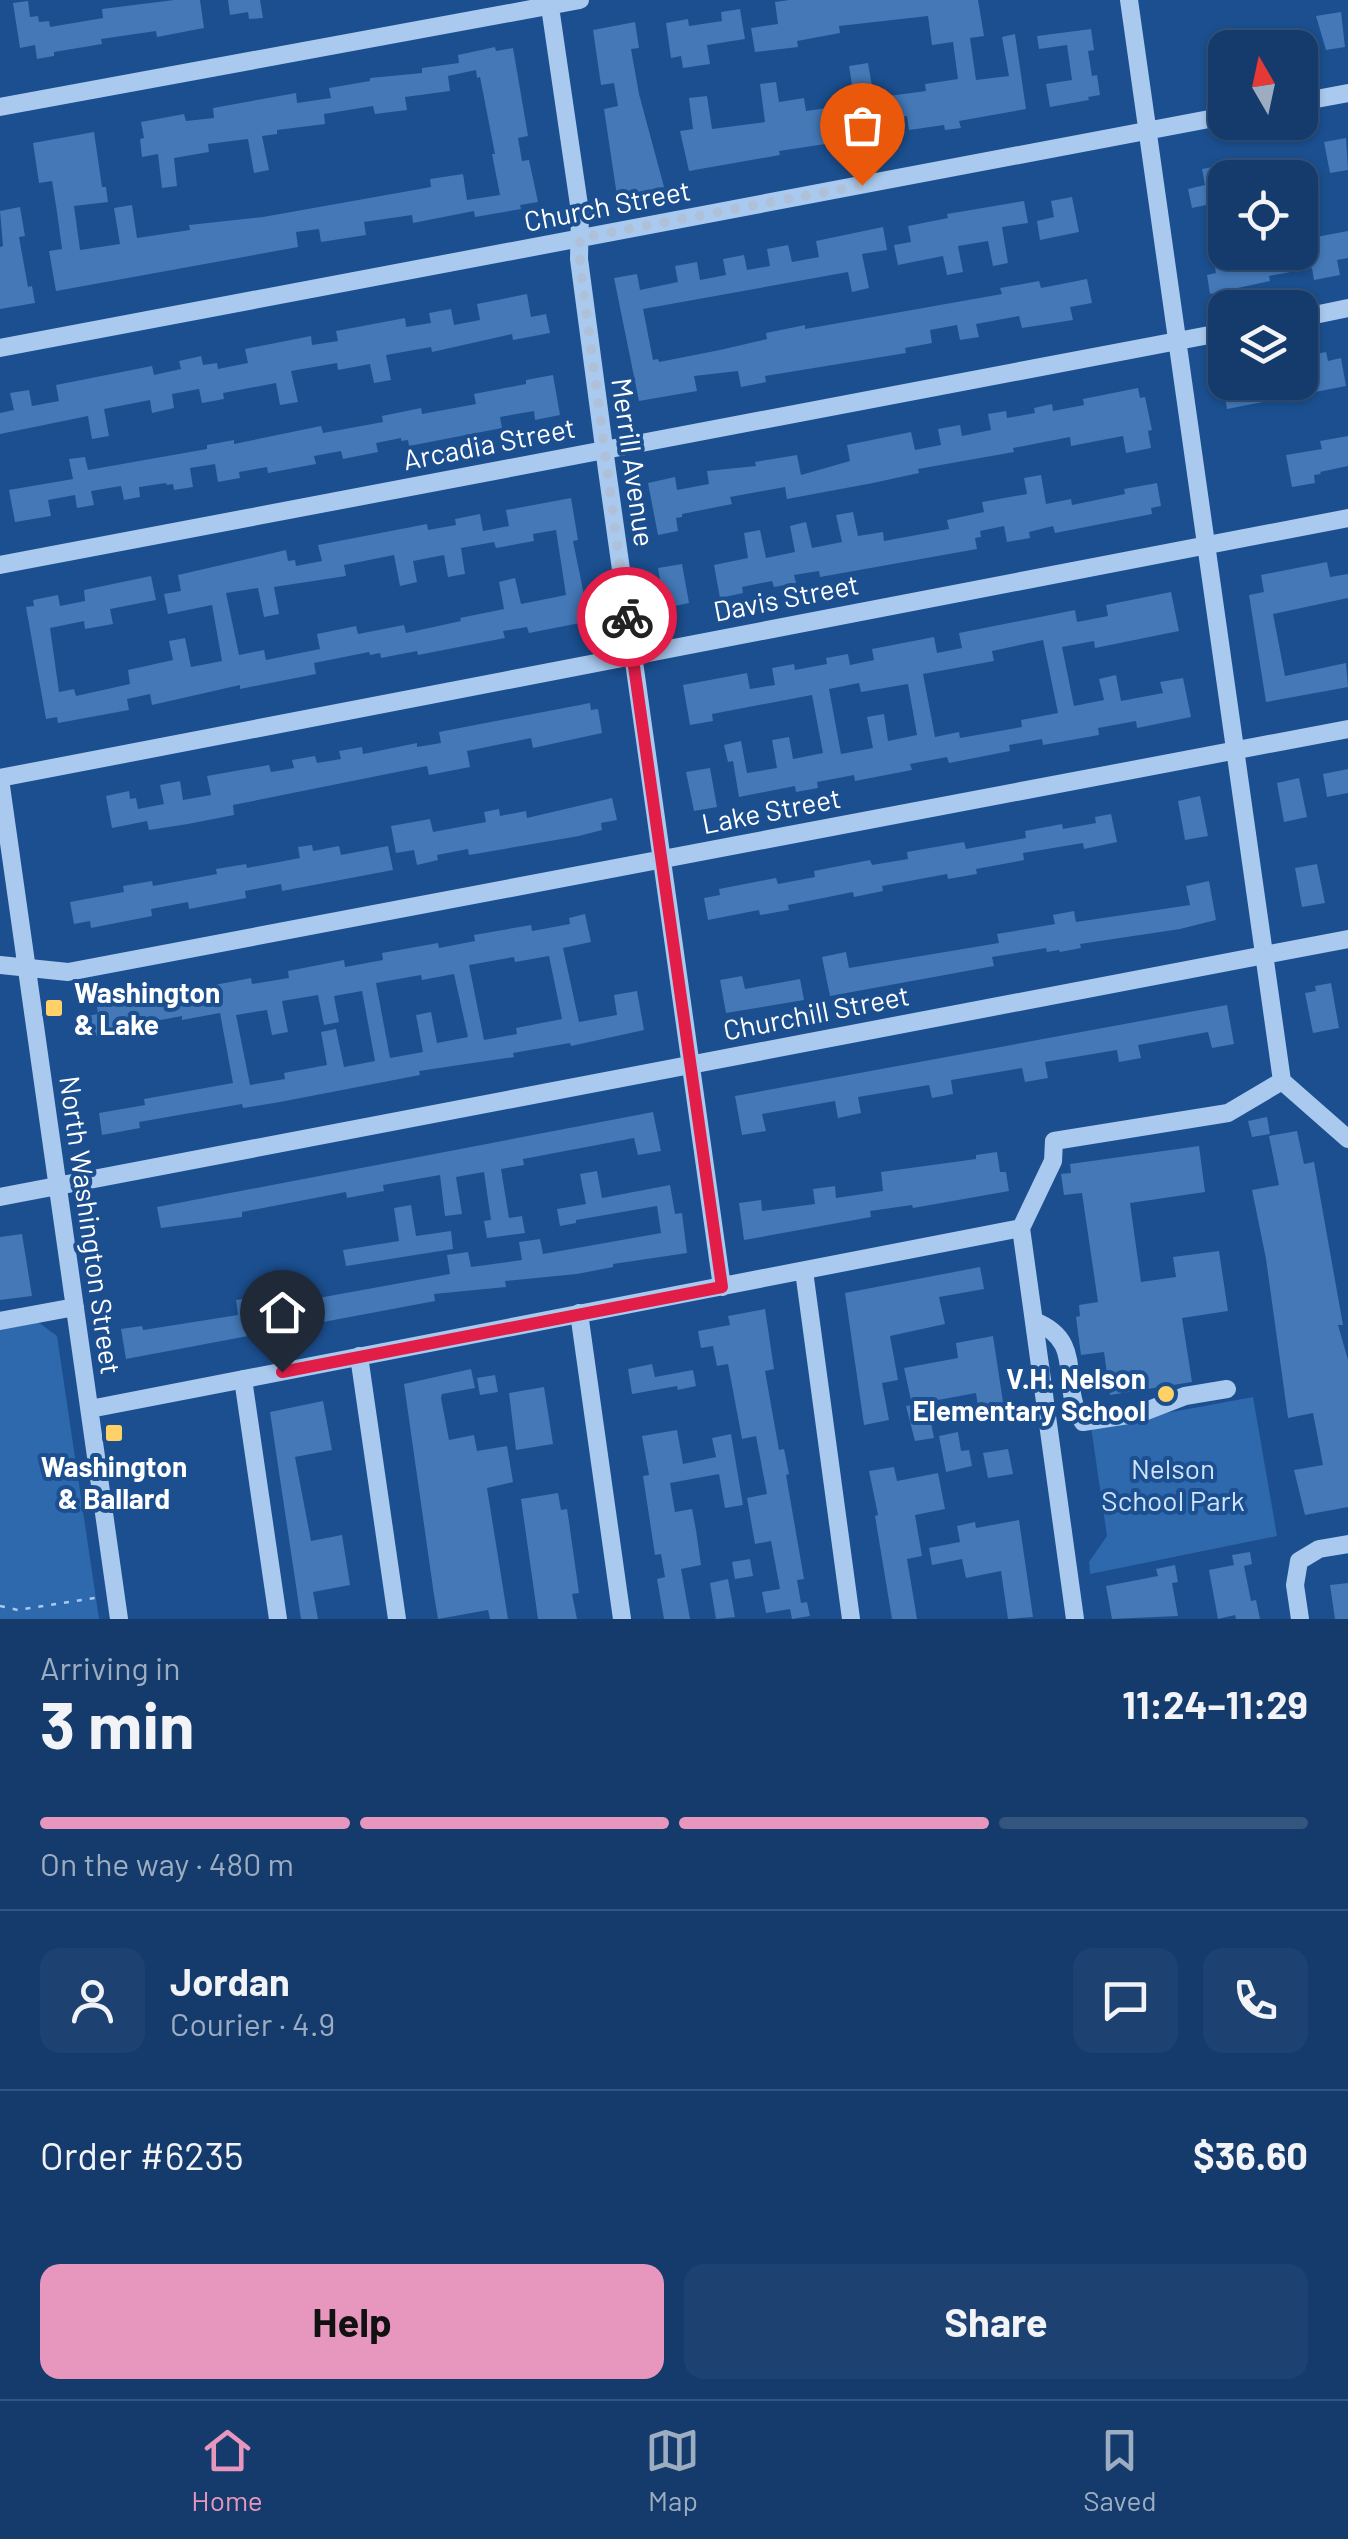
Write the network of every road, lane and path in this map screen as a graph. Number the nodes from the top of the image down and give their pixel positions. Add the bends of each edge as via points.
1 (580, 0) edge
2 (1128, 0) edge
3 (549, 3) edge
4 (1348, 93) edge
5 (1318, 99) edge
6 (0, 108) edge
7 (1208, 119) edge
8 (1147, 131) junction
9 (580, 238) junction
10 (1348, 308) edge
11 (1318, 314) edge
12 (1208, 335) edge
13 (1176, 341) junction
14 (0, 348) edge
15 (604, 449) junction
16 (1348, 518) edge
17 (1206, 545) junction
18 (0, 565) edge
19 (632, 655) junction
20 (1348, 729) edge
21 (1234, 751) junction
22 (0, 778) edge
23 (661, 859) junction
24 (1348, 939) edge
25 (1264, 954) junction
26 (0, 965) edge
27 (28, 968) junction
28 (691, 1064) junction
29 (1282, 1082) junction
30 (1348, 1138) edge
31 (58, 1186) junction
32 (0, 1197) edge
33 (1021, 1228) junction
34 (804, 1270) junction
35 (722, 1287) junction
36 (75, 1307) junction
37 (578, 1313) junction
38 (0, 1321) edge
39 (1034, 1321) junction
40 (360, 1356) junction
41 (243, 1379) junction
42 (1227, 1389) dead end
43 (90, 1409) junction
44 (1348, 1544) edge
45 (96, 1598) dead end
46 (0, 1606) edge
47 (119, 1619) edge
48 (278, 1619) edge
49 (396, 1619) edge
50 (622, 1619) edge
51 (851, 1619) edge
52 (1075, 1619) edge
53 (1300, 1619) edge

1 - 3 street
2 - 8 street
3 - 6 street
3 - 9 street, Merrill Avenue
4 - 5 street
7 - 8 street, Church Street
8 - 9 street, Church Street
8 - 13 street
9 - 14 street, Church Street
9 - 15 street, Merrill Avenue
10 - 11 street
12 - 13 street, Arcadia Street
13 - 15 street, Arcadia Street
13 - 17 street
15 - 18 street, Arcadia Street
15 - 19 street, Merrill Avenue
16 - 17 street, Davis Street
17 - 19 street, Davis Street
17 - 21 street
19 - 22 street, Davis Street
19 - 23 street, Merrill Avenue
20 - 21 street, Lake Street
21 - 23 street, Lake Street
21 - 25 street
22 - 27 street, North Washington Street
23 - 27 street, Lake Street via 68,972
23 - 28 street, Merrill Avenue
24 - 25 street, Churchill Street
25 - 28 street, Churchill Street
25 - 29 street
26 - 27 street, Lake Street
27 - 31 street, North Washington Street
28 - 31 street, Churchill Street
28 - 35 street, Merrill Avenue
29 - 30 street
29 - 33 street via 1228,1112 1054,1140 1053,1161
31 - 32 street, Churchill Street
31 - 36 street, North Washington Street
33 - 34 street
33 - 39 street
34 - 35 street
34 - 51 street
35 - 37 street
36 - 38 street
36 - 43 street, North Washington Street
37 - 40 street
37 - 50 street
39 - 42 street via 1054,1328 1066,1348 1083,1422
39 - 52 street
40 - 41 street
40 - 49 street
41 - 43 street
41 - 48 street
43 - 47 street, North Washington Street
44 - 53 street via 1299,1561
45 - 46 path via 18,1610

